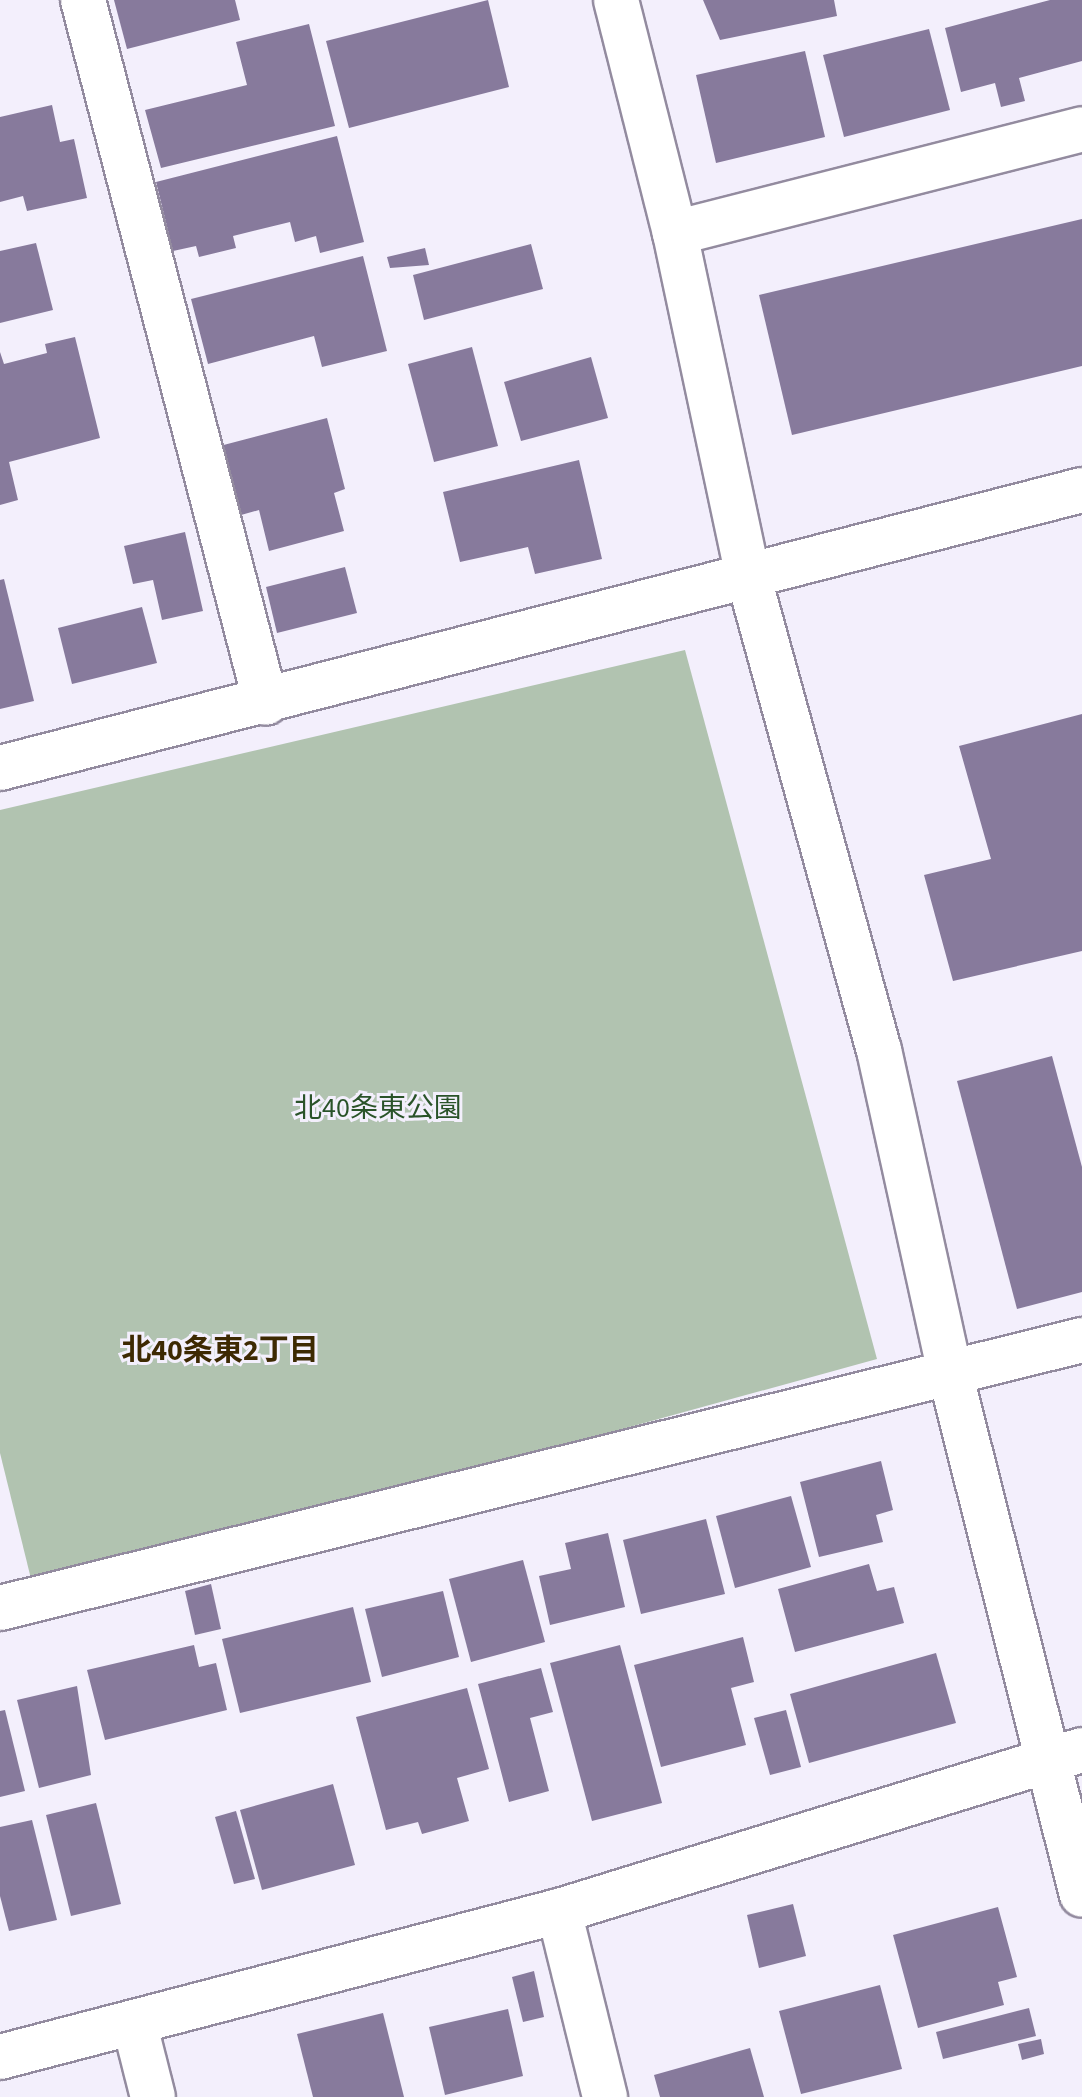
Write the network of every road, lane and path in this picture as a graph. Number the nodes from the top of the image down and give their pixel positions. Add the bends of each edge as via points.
1 (83, 0) edge
2 (616, 0) edge
3 (1082, 129) edge
4 (675, 233) junction
5 (1082, 490) edge
6 (748, 575) junction
7 (266, 703) junction
8 (0, 768) edge
9 (1082, 1340) edge
10 (950, 1373) junction
11 (0, 1608) edge
12 (1065, 1755) edge
13 (1082, 1895) edge
14 (559, 1911) junction
15 (135, 2026) junction
16 (0, 2057) edge
17 (153, 2097) edge
18 (605, 2097) edge

1 - 7 street
2 - 4 street
3 - 4 street
4 - 6 street
5 - 6 street
6 - 7 street
6 - 10 street via 879,1050
7 - 8 street
9 - 10 street
10 - 11 street
10 - 12 street
12 - 13 street
12 - 14 street
14 - 15 street
14 - 18 street
15 - 16 street
15 - 17 street

